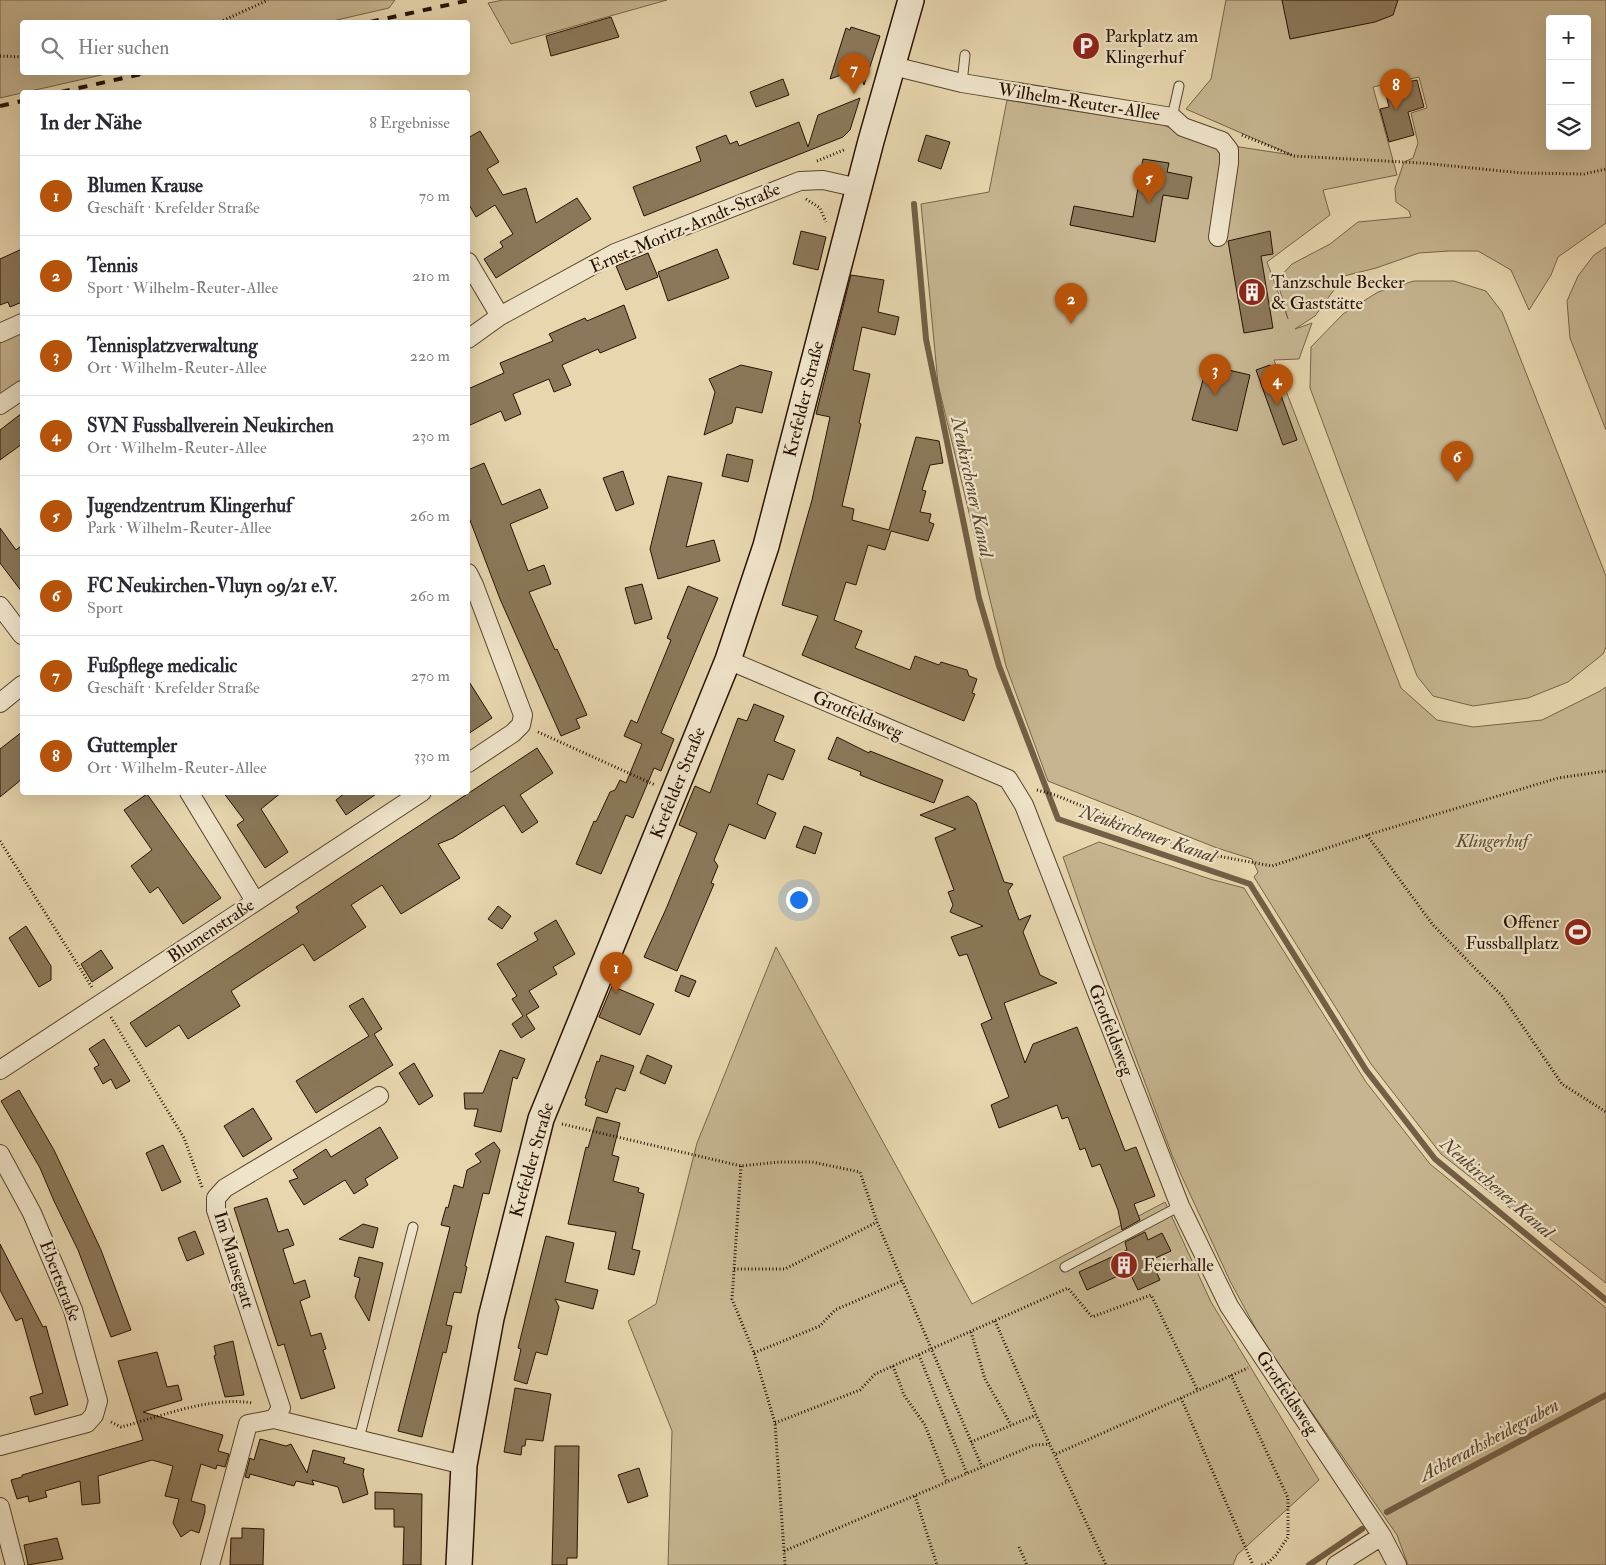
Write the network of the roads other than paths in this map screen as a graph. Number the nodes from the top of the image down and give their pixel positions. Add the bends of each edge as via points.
1 (911, 0) edge
2 (965, 55) dead end
3 (893, 66) junction
4 (962, 83) junction
5 (1179, 86) dead end
6 (1172, 117) junction
7 (858, 188) junction
8 (1218, 237) dead end
9 (470, 265) edge
10 (500, 316) junction
11 (20, 324) edge
12 (0, 333) edge
13 (470, 338) edge
14 (20, 391) edge
15 (0, 405) edge
16 (470, 576) edge
17 (0, 606) edge
18 (20, 631) edge
19 (728, 660) junction
20 (20, 687) edge
21 (0, 704) edge
22 (470, 762) edge
23 (191, 795) edge
24 (417, 795) edge
25 (255, 901) junction
26 (0, 1070) edge
27 (379, 1096) dead end
28 (0, 1154) edge
29 (1180, 1206) junction
30 (413, 1227) dead end
31 (1065, 1267) dead end
32 (277, 1413) junction
33 (359, 1440) junction
34 (0, 1446) edge
35 (464, 1465) junction
36 (0, 1507) edge
37 (1382, 1536) junction
38 (14, 1565) edge
39 (210, 1565) edge
40 (459, 1565) edge
41 (1336, 1565) edge
42 (1397, 1565) edge

1 - 3 main road, Krefelder Straße
2 - 4 lane
3 - 4 street, Wilhelm-Reuter-Allee
3 - 7 main road, Krefelder Straße
4 - 6 street, Wilhelm-Reuter-Allee
5 - 6 lane
6 - 8 street, Wilhelm-Reuter-Allee via 1184,127 1222,141 1228,150
7 - 10 street, Ernst-Moritz-Arndt-Straße via 823,180 800,181 615,253
7 - 19 main road, Krefelder Straße via 766,546
9 - 10 street
10 - 13 street, Ernst-Moritz-Arndt-Straße
11 - 12 street
14 - 15 street
16 - 22 street via 523,715 521,725 513,733
17 - 18 street
19 - 29 street, Grotfeldsweg via 1008,779 1024,805
19 - 35 main road, Krefelder Straße via 541,1119 491,1318
20 - 21 street
23 - 25 street
24 - 25 street, Blumenstraße
25 - 26 street, Blumenstraße
27 - 32 street, Im Mausegatt via 225,1188 216,1198 216,1210
28 - 34 street, Ebertstraße via 32,1213 73,1310 98,1401 94,1415 87,1423
29 - 31 lane
29 - 37 street, Grotfeldsweg via 1229,1306
30 - 33 lane
32 - 33 street
32 - 39 street via 248,1424
33 - 35 street
35 - 40 main road, Krefelder Straße
36 - 38 street
37 - 41 street
37 - 42 street, Grotfeldsweg

